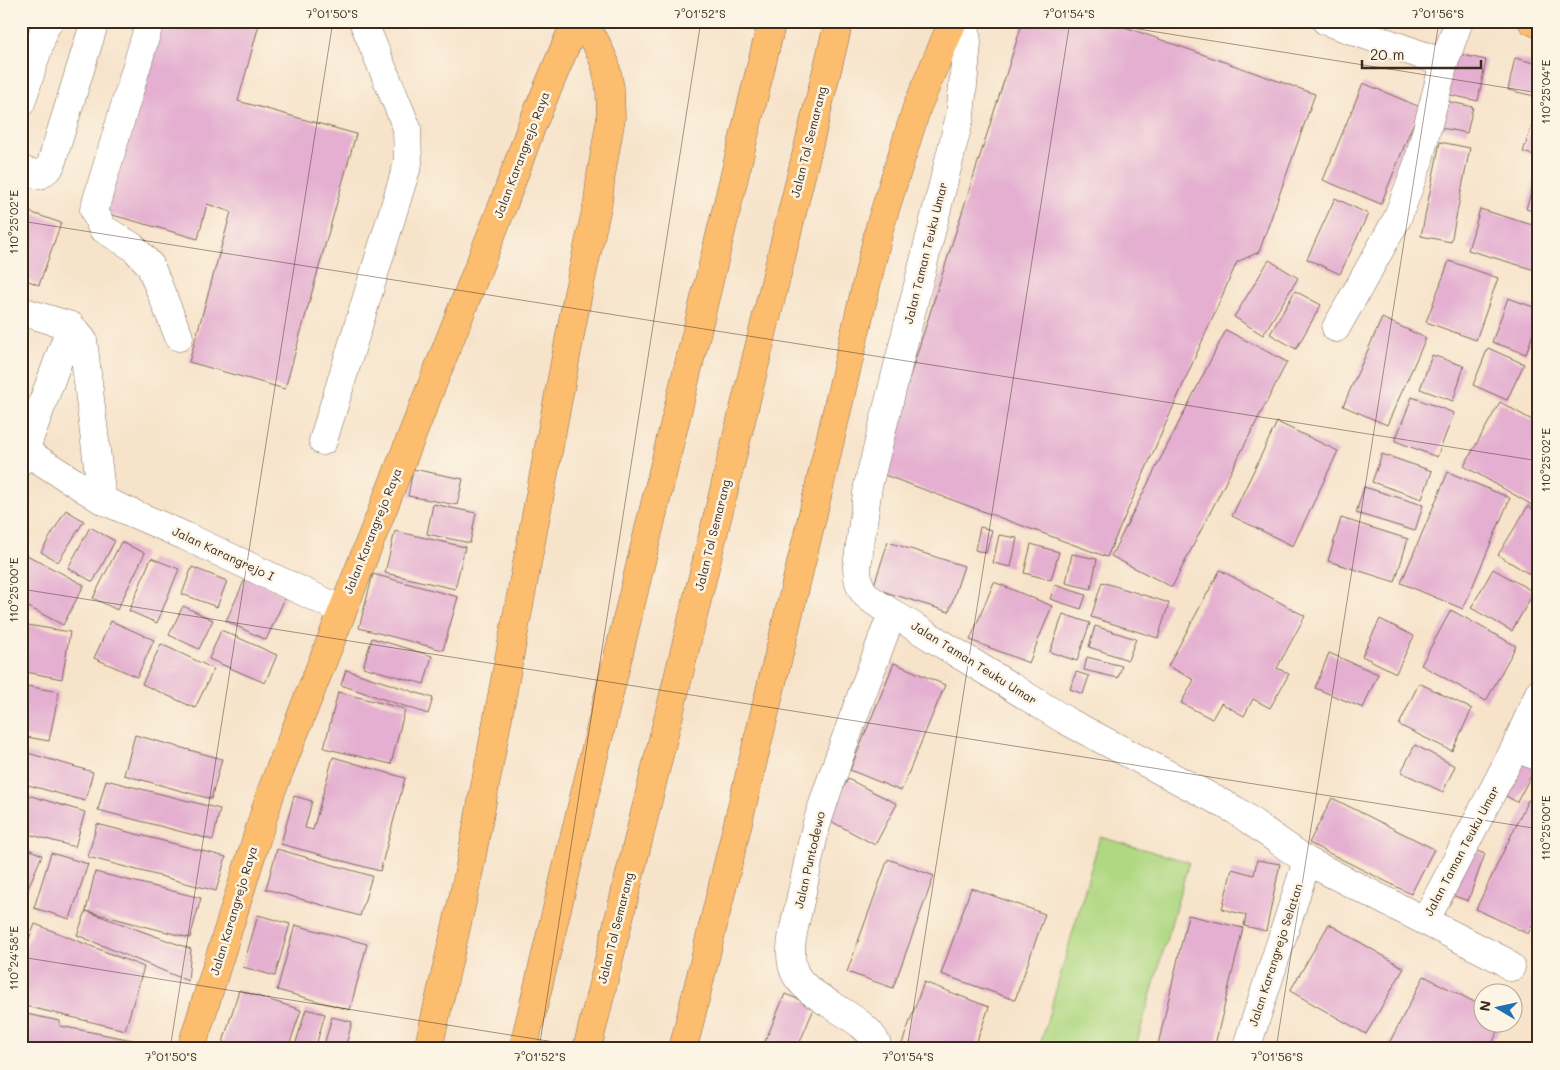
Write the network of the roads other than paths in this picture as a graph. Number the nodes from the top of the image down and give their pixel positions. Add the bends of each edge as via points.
1 (50, 21) edge
2 (95, 21) edge
3 (150, 21) edge
4 (363, 21) edge
5 (577, 21) edge
6 (772, 21) edge
7 (839, 21) edge
8 (953, 21) edge
9 (965, 21) edge
10 (1326, 21) edge
11 (1459, 21) edge
12 (1532, 21) edge
13 (1539, 24) edge
14 (1444, 63) junction
15 (21, 103) edge
16 (21, 170) edge
17 (21, 311) edge
18 (71, 326) junction
19 (1336, 328) dead end
20 (179, 337) dead end
21 (323, 441) dead end
22 (23, 456) edge
23 (102, 500) junction
24 (342, 610) junction
25 (892, 613) junction
26 (1539, 693) edge
27 (1527, 752) edge
28 (1307, 861) junction
29 (1425, 921) junction
30 (1511, 967) dead end
31 (191, 1049) edge
32 (428, 1049) edge
33 (523, 1049) edge
34 (587, 1049) edge
35 (683, 1049) edge
36 (878, 1049) edge
37 (1246, 1049) edge

1 - 15 street via 45,27
2 - 16 street via 50,167 40,175
3 - 20 street via 94,210 102,228 133,246 150,265
4 - 21 street via 407,128 408,163
5 - 24 main road, Jalan Karangrejo Raya via 532,125
5 - 32 main road via 596,43 605,63 611,118 598,202 574,313 468,876
6 - 33 main road
7 - 34 main road, Jalan Tol Semarang
8 - 35 main road via 917,107 880,226
9 - 25 street, Jalan Taman Teuku Umar via 967,43 960,116 868,486 857,567 861,591
10 - 14 street
11 - 14 street
12 - 13 main road
14 - 19 street via 1418,163 1398,219
17 - 18 street
18 - 22 street, Jalan Karangrejo I
18 - 23 street via 83,340
22 - 23 street, Jalan Karangrejo I
23 - 24 street, Jalan Karangrejo I
24 - 31 main road, Jalan Karangrejo Raya via 271,792
25 - 28 street, Jalan Taman Teuku Umar via 1065,720 1236,810
25 - 36 street, Jalan Puntodewo via 817,824 792,939 794,972 801,983 873,1035
26 - 27 street, Jalan Taman Teuku Umar
27 - 29 street, Jalan Taman Teuku Umar
28 - 29 street, Jalan Taman Teuku Umar
28 - 37 street, Jalan Karangrejo Selatan
29 - 30 street

